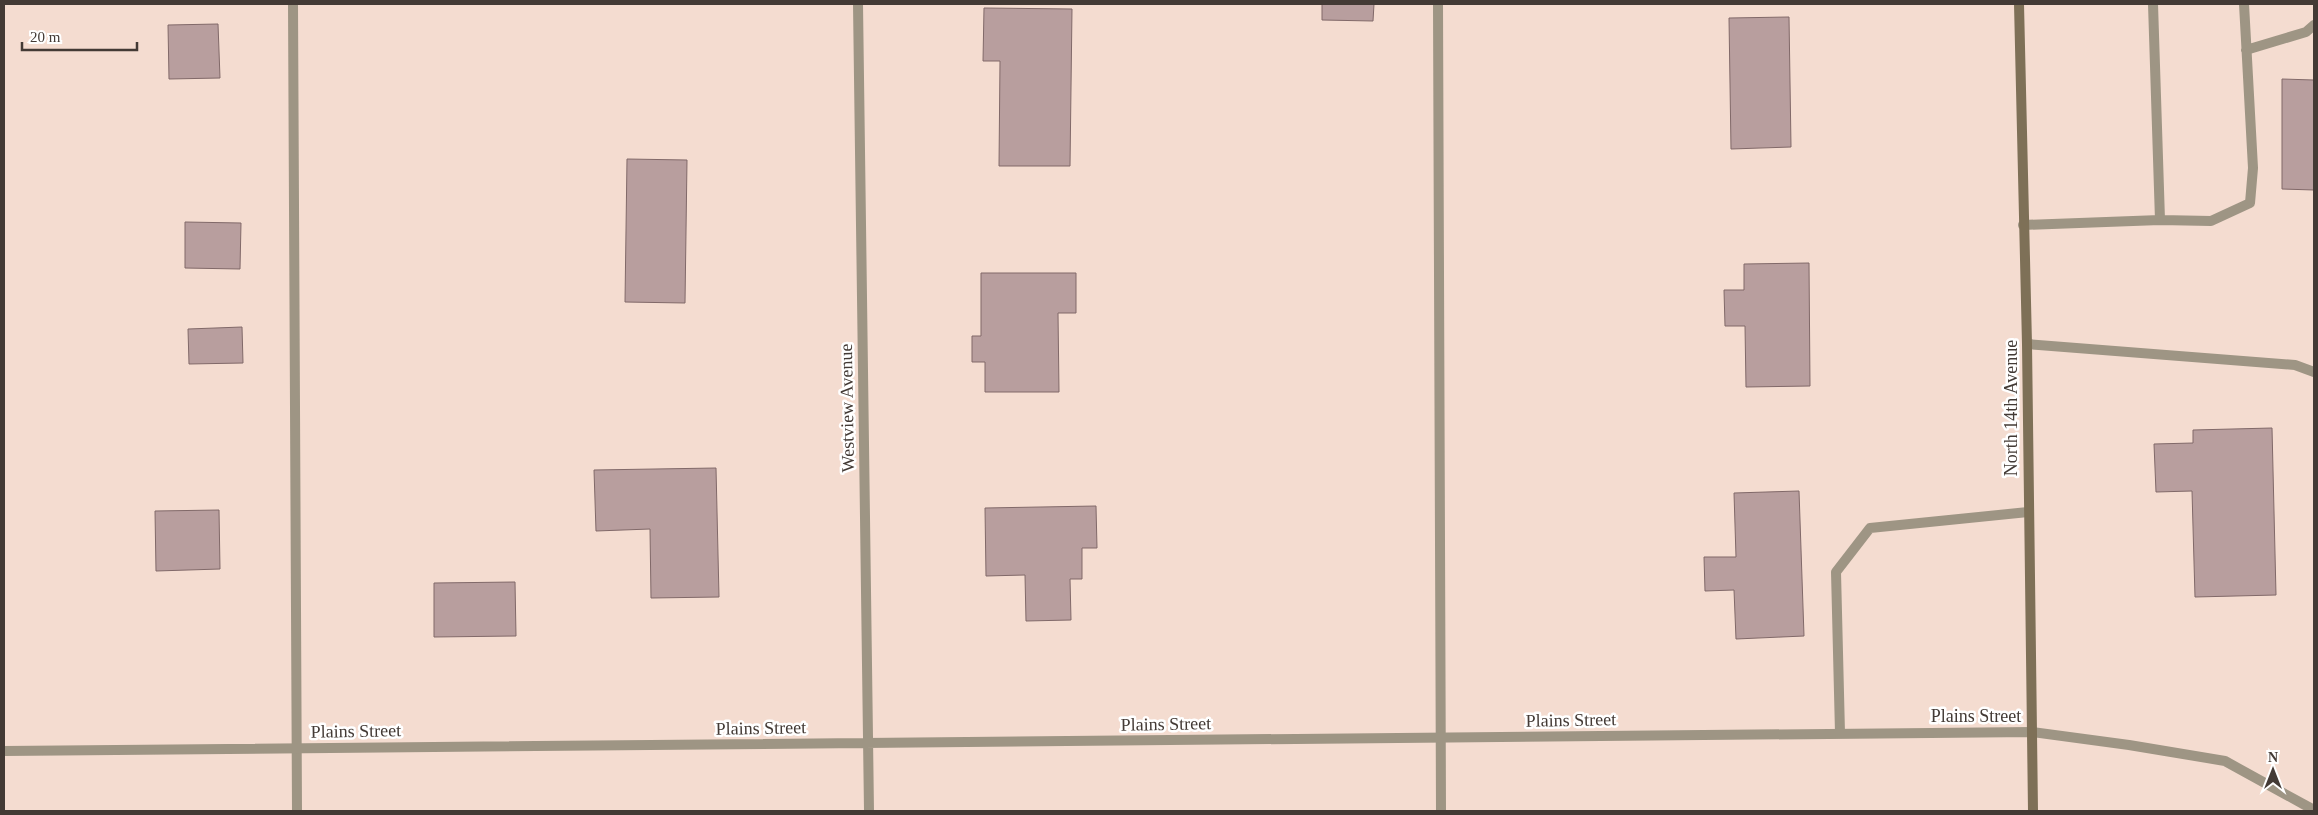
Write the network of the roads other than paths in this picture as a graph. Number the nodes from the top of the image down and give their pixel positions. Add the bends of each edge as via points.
1 (293, 4) edge
2 (858, 4) edge
3 (1438, 4) edge
4 (2019, 4) edge
5 (2153, 4) edge
6 (2244, 4) edge
7 (2314, 25) edge
8 (2246, 50) junction
9 (2160, 220) junction
10 (2024, 225) junction
11 (2028, 344) junction
12 (2314, 372) edge
13 (2028, 512) junction
14 (2032, 732) junction
15 (1840, 733) junction
16 (1440, 737) junction
17 (868, 743) junction
18 (296, 748) junction
19 (4, 751) edge
20 (2314, 810) edge
21 (297, 811) edge
22 (868, 811) edge
23 (1441, 811) edge
24 (2033, 811) edge

1 - 18 street
2 - 17 street, Westview Avenue
3 - 16 street
4 - 10 street, North 14th Avenue
5 - 9 street
6 - 8 street
7 - 8 street via 2306,32
8 - 9 street via 2253,168 2250,203 2211,221
9 - 10 street
10 - 11 street, North 14th Avenue
11 - 12 street via 2295,365
11 - 13 street, North 14th Avenue
13 - 14 street, North 14th Avenue
13 - 15 street via 1870,528 1836,572
14 - 15 street, Plains Street
14 - 20 street, Plains Street via 2225,761
14 - 24 street, North 14th Avenue
15 - 16 street, Plains Street
16 - 17 street, Plains Street
16 - 23 street
17 - 18 street, Plains Street
17 - 22 street, Westview Avenue
18 - 19 street, Plains Street
18 - 21 street

